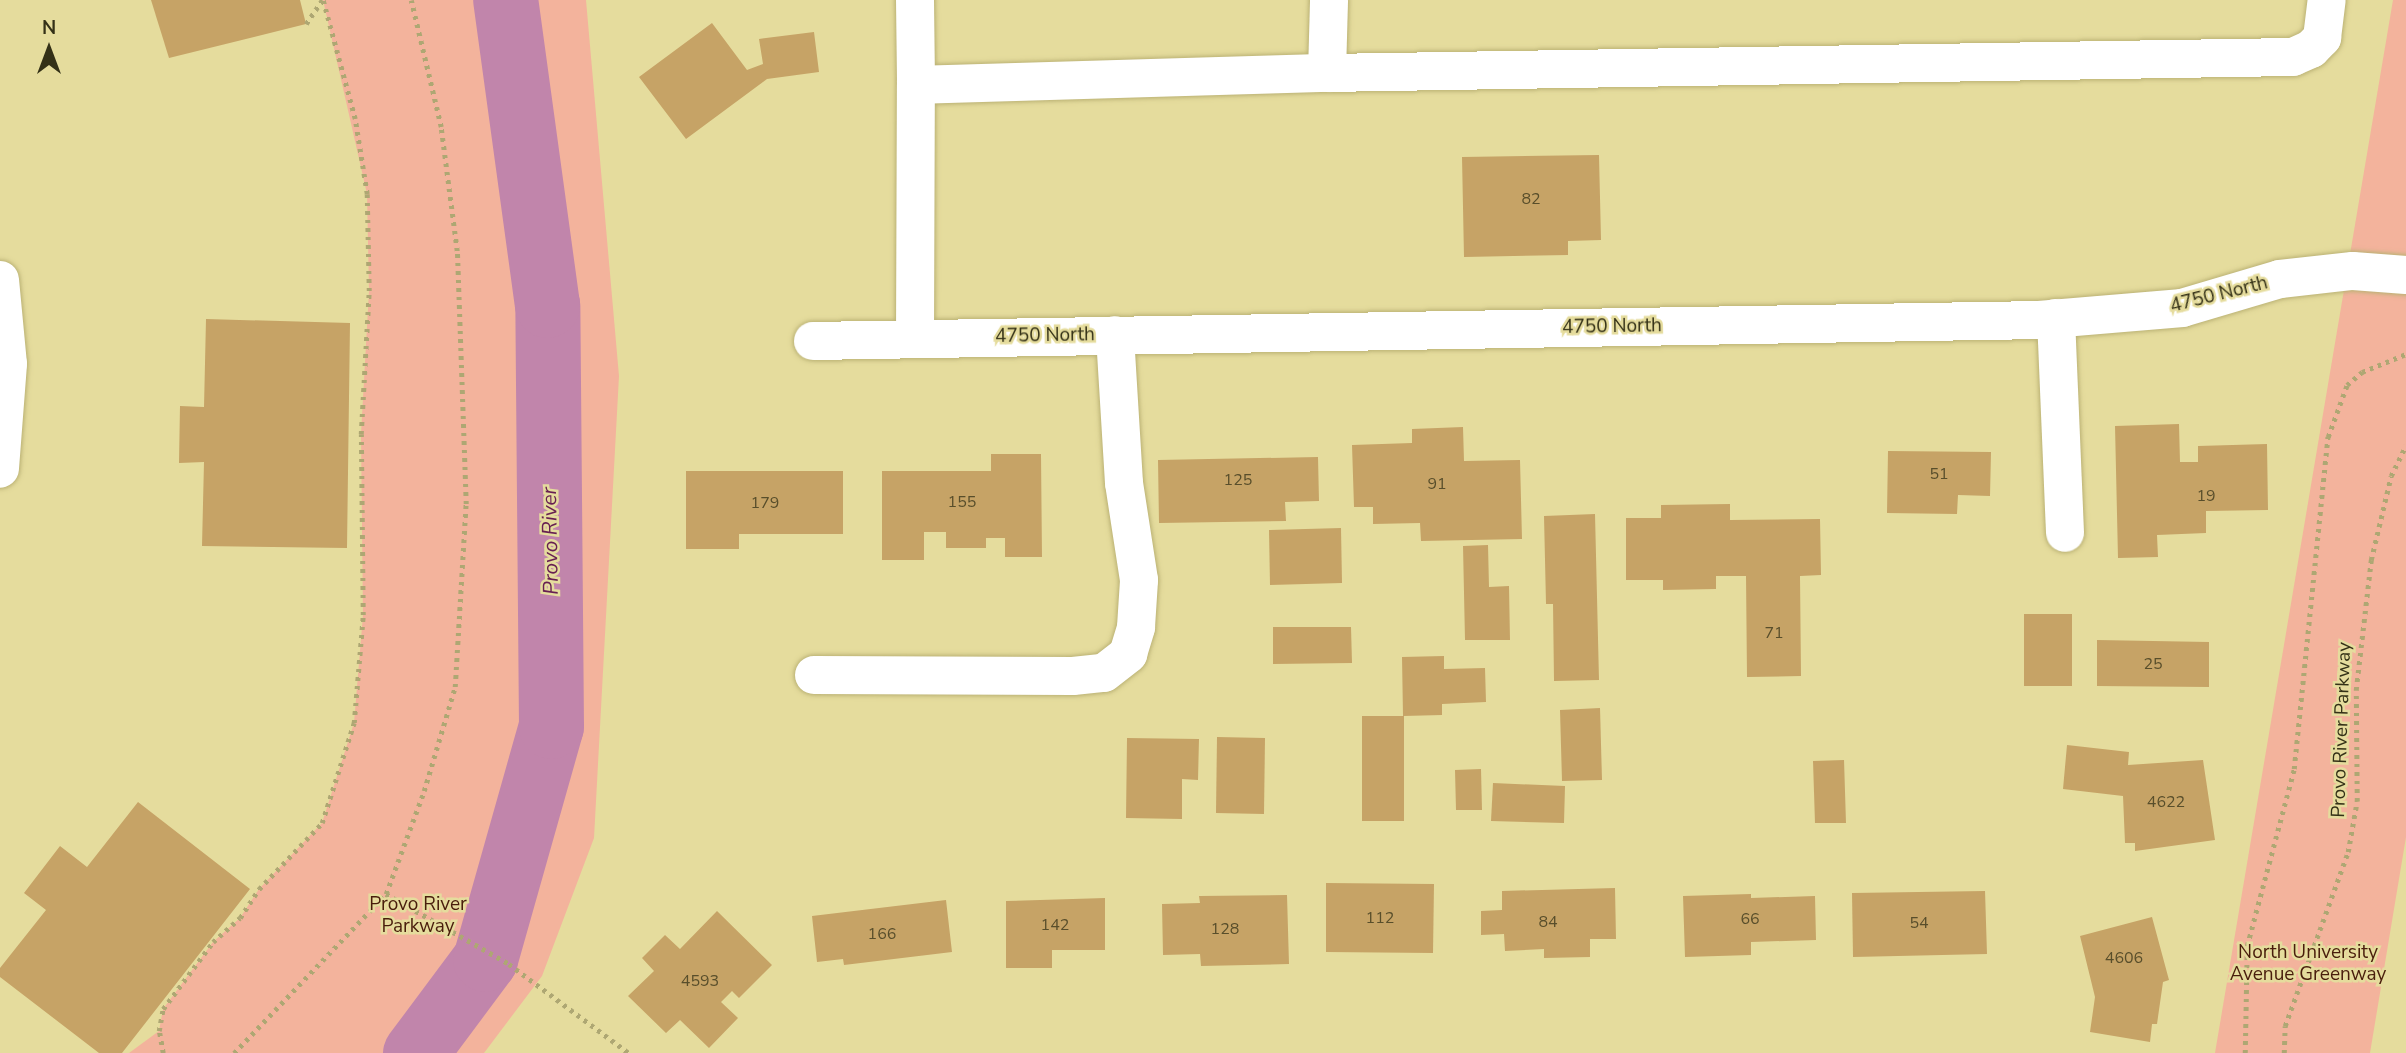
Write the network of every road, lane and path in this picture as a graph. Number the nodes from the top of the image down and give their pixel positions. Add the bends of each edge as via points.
1 (322, 0) edge
2 (411, 0) edge
3 (915, 0) edge
4 (1329, 0) edge
5 (2328, 0) edge
6 (306, 24) dead end
7 (1327, 73) junction
8 (916, 85) junction
9 (2406, 275) edge
10 (0, 280) edge
11 (2056, 318) junction
12 (1115, 335) junction
13 (915, 339) junction
14 (813, 341) dead end
15 (2406, 354) edge
16 (2406, 445) edge
17 (0, 469) edge
18 (2065, 533) dead end
19 (814, 675) dead end
20 (386, 894) junction
21 (163, 1053) edge
22 (234, 1053) edge
23 (629, 1053) edge
24 (2245, 1053) edge
25 (2284, 1053) edge

1 - 6 path
1 - 21 path via 355,119 367,194 369,291 361,434 363,615 354,723 322,823 213,942 163,1009 159,1031
2 - 20 path via 441,127 457,251 466,504 455,687
3 - 8 street
4 - 7 street
5 - 7 street via 2322,38 2311,50 2293,57
7 - 8 street
8 - 13 street
9 - 11 street, 4750 North via 2353,271 2280,279 2182,308
10 - 17 street via 8,364
11 - 12 street, 4750 North
11 - 18 street
12 - 13 street, 4750 North
12 - 19 street via 1124,483 1139,580 1136,627 1128,654 1104,673 1073,676
13 - 14 street, 4750 North
15 - 24 path via 2362,372 2347,385 2328,437 2294,769 2247,946
16 - 25 path, Provo River Parkway via 2390,476 2371,560 2356,691 2357,801 2348,852 2285,1026
20 - 22 path
20 - 23 path via 509,964

